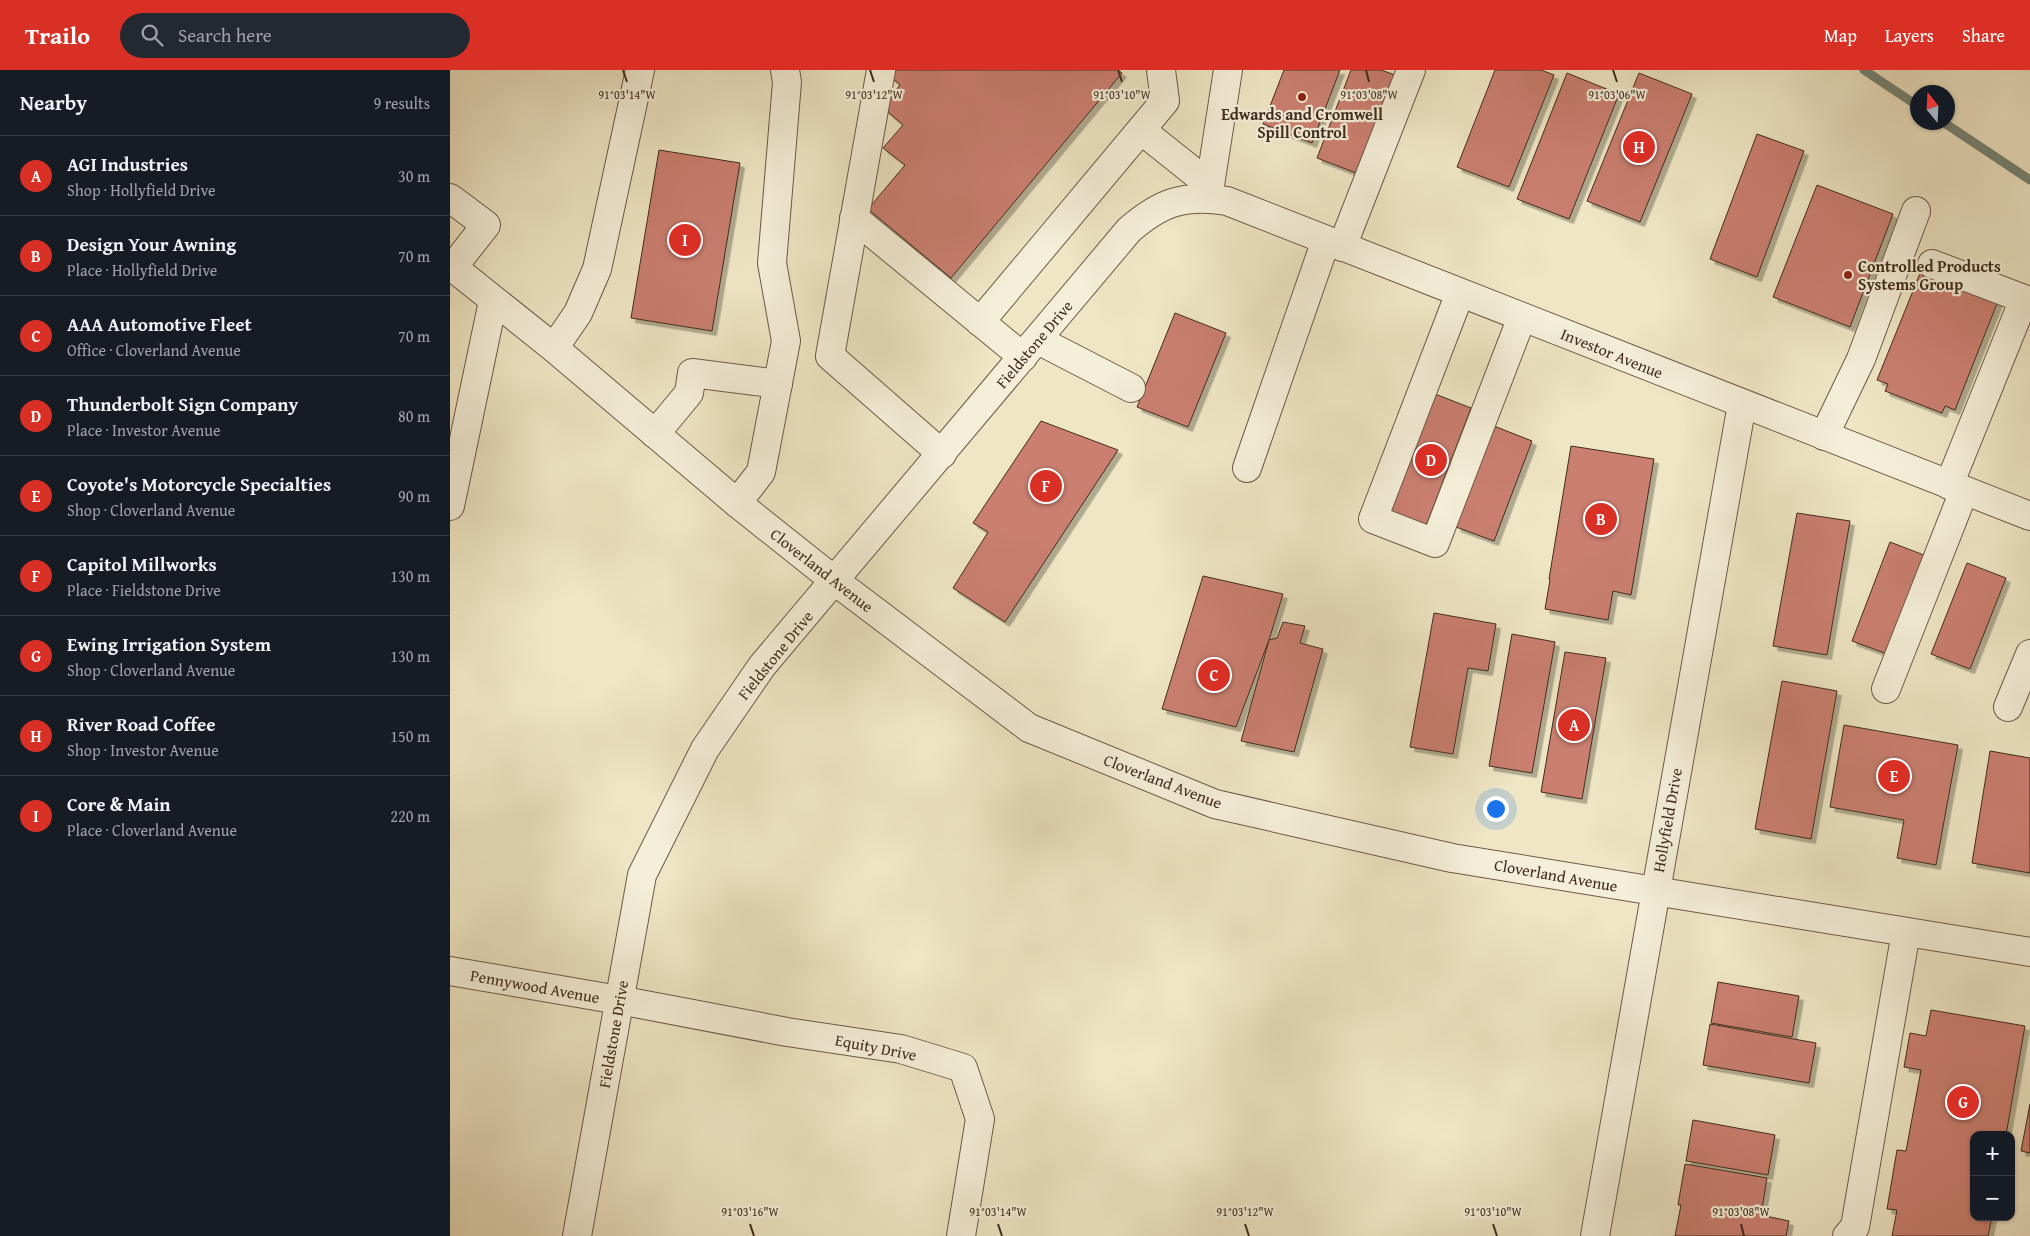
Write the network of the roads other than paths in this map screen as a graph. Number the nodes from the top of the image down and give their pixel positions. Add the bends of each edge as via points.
1 (640, 70) edge
2 (785, 70) edge
3 (881, 70) edge
4 (1161, 70) edge
5 (1228, 70) edge
6 (1411, 70) edge
7 (1141, 130) junction
8 (1203, 194) junction
9 (450, 198) edge
10 (1916, 210) dead end
11 (854, 218) junction
12 (1334, 243) junction
13 (1932, 264) dead end
14 (451, 266) edge
15 (1460, 293) junction
16 (493, 301) junction
17 (1522, 317) junction
18 (980, 322) junction
19 (554, 348) junction
20 (1030, 348) junction
21 (778, 384) junction
22 (1131, 388) dead end
23 (1742, 404) junction
24 (655, 434) junction
25 (1824, 436) junction
26 (942, 454) junction
27 (1247, 468) dead end
28 (1957, 488) junction
29 (737, 503) junction
30 (450, 506) edge
31 (2030, 516) edge
32 (835, 581) junction
33 (2030, 654) edge
34 (1886, 689) dead end
35 (2008, 707) dead end
36 (1655, 892) junction
37 (1906, 932) junction
38 (2030, 952) edge
39 (450, 971) edge
40 (619, 1000) junction
41 (576, 1236) edge
42 (961, 1236) edge
43 (1595, 1236) edge
44 (1846, 1236) edge

1 - 19 street via 597,269 578,313
2 - 21 street via 787,82 772,263 786,340
3 - 11 street
4 - 7 street via 1165,101
5 - 8 street
6 - 12 street
7 - 8 street
7 - 18 street
8 - 12 street, Investor Avenue
8 - 20 street, Fieldstone Drive via 1154,210 1129,230
9 - 14 street via 486,225
10 - 25 street via 1861,359
11 - 18 street
11 - 26 street via 830,356
12 - 15 street, Investor Avenue
12 - 27 street
13 - 28 street via 2024,299
14 - 16 street, Cloverland Avenue
15 - 17 street, Investor Avenue
15 - 17 street via 1373,519 1435,543
16 - 19 street, Cloverland Avenue
16 - 30 street
17 - 23 street, Investor Avenue
18 - 20 street
19 - 24 street, Cloverland Avenue
20 - 22 street
20 - 26 street, Fieldstone Drive
21 - 24 street via 692,373 689,393
21 - 29 street via 760,472
23 - 25 street, Investor Avenue
23 - 36 street, Hollyfield Drive
24 - 29 street, Cloverland Avenue
25 - 28 street, Investor Avenue
26 - 32 street, Fieldstone Drive
28 - 31 street, Investor Avenue
28 - 34 street
29 - 32 street, Cloverland Avenue
32 - 36 street, Cloverland Avenue via 1029,728 1215,804 1452,858
32 - 40 street, Fieldstone Drive via 762,666 705,749 642,875
33 - 35 street
36 - 37 street, Cloverland Avenue
36 - 43 street, Hollyfield Drive
37 - 38 street, Cloverland Avenue
37 - 44 street via 1855,1227
39 - 40 street, Pennywood Avenue
40 - 41 street, Fieldstone Drive
40 - 42 street, Equity Drive via 787,1032 901,1049 963,1068 980,1119

